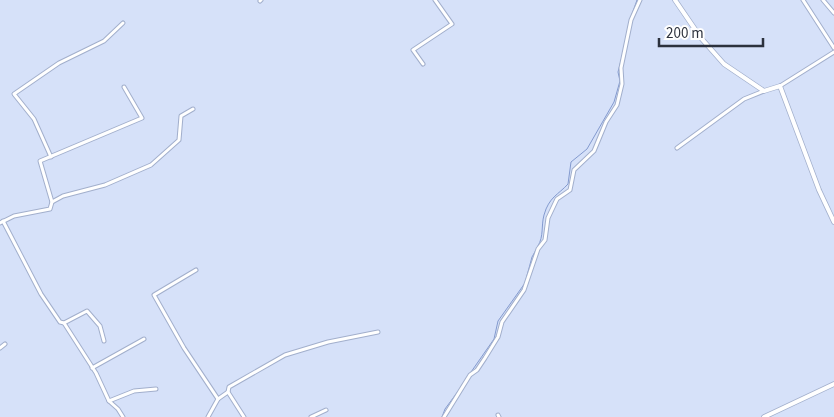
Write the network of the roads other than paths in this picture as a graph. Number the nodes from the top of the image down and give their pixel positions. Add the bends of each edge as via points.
1 (435, 0) edge
2 (640, 0) edge
3 (675, 0) edge
4 (803, 0) edge
5 (823, 0) edge
6 (834, 13) edge
7 (123, 23) dead end
8 (834, 48) edge
9 (834, 52) edge
10 (423, 64) dead end
11 (780, 86) junction
12 (124, 87) dead end
13 (764, 91) junction
14 (193, 109) dead end
15 (677, 148) dead end
16 (51, 157) junction
17 (52, 202) junction
18 (2, 222) edge
19 (834, 222) edge
20 (196, 270) dead end
21 (64, 323) junction
22 (378, 332) dead end
23 (144, 339) dead end
24 (104, 341) dead end
25 (5, 344) dead end
26 (0, 348) edge
27 (92, 368) junction
28 (834, 384) edge
29 (156, 389) dead end
30 (228, 392) junction
31 (218, 399) junction
32 (109, 401) junction
33 (326, 410) dead end
34 (123, 417) edge
35 (208, 417) edge
36 (244, 417) edge
37 (311, 417) edge
38 (444, 417) edge
39 (764, 417) edge

1 - 10 street via 452,24 413,50
2 - 38 street via 631,20 616,105 594,151 574,170 570,190 557,200 548,218 545,240 538,249 524,290 502,322 498,337 485,358 470,375
3 - 13 street via 724,64
4 - 8 street
5 - 6 street
7 - 16 street via 104,41 58,63 14,94 34,119
9 - 11 street
11 - 13 street
11 - 19 street
12 - 16 street via 142,118
13 - 15 street via 744,99
14 - 17 street via 181,116 179,140 175,146 152,165 105,186 63,196
16 - 17 street via 40,161
17 - 18 street via 50,209
18 - 21 street via 41,294 60,322
20 - 31 street via 154,295
21 - 24 street via 87,311 100,326
21 - 27 street
22 - 30 street via 286,355 236,382
23 - 27 street
25 - 26 street
27 - 32 street
28 - 39 street
29 - 32 street via 134,391
30 - 31 street
30 - 36 street
31 - 35 street
32 - 34 street
33 - 37 street

